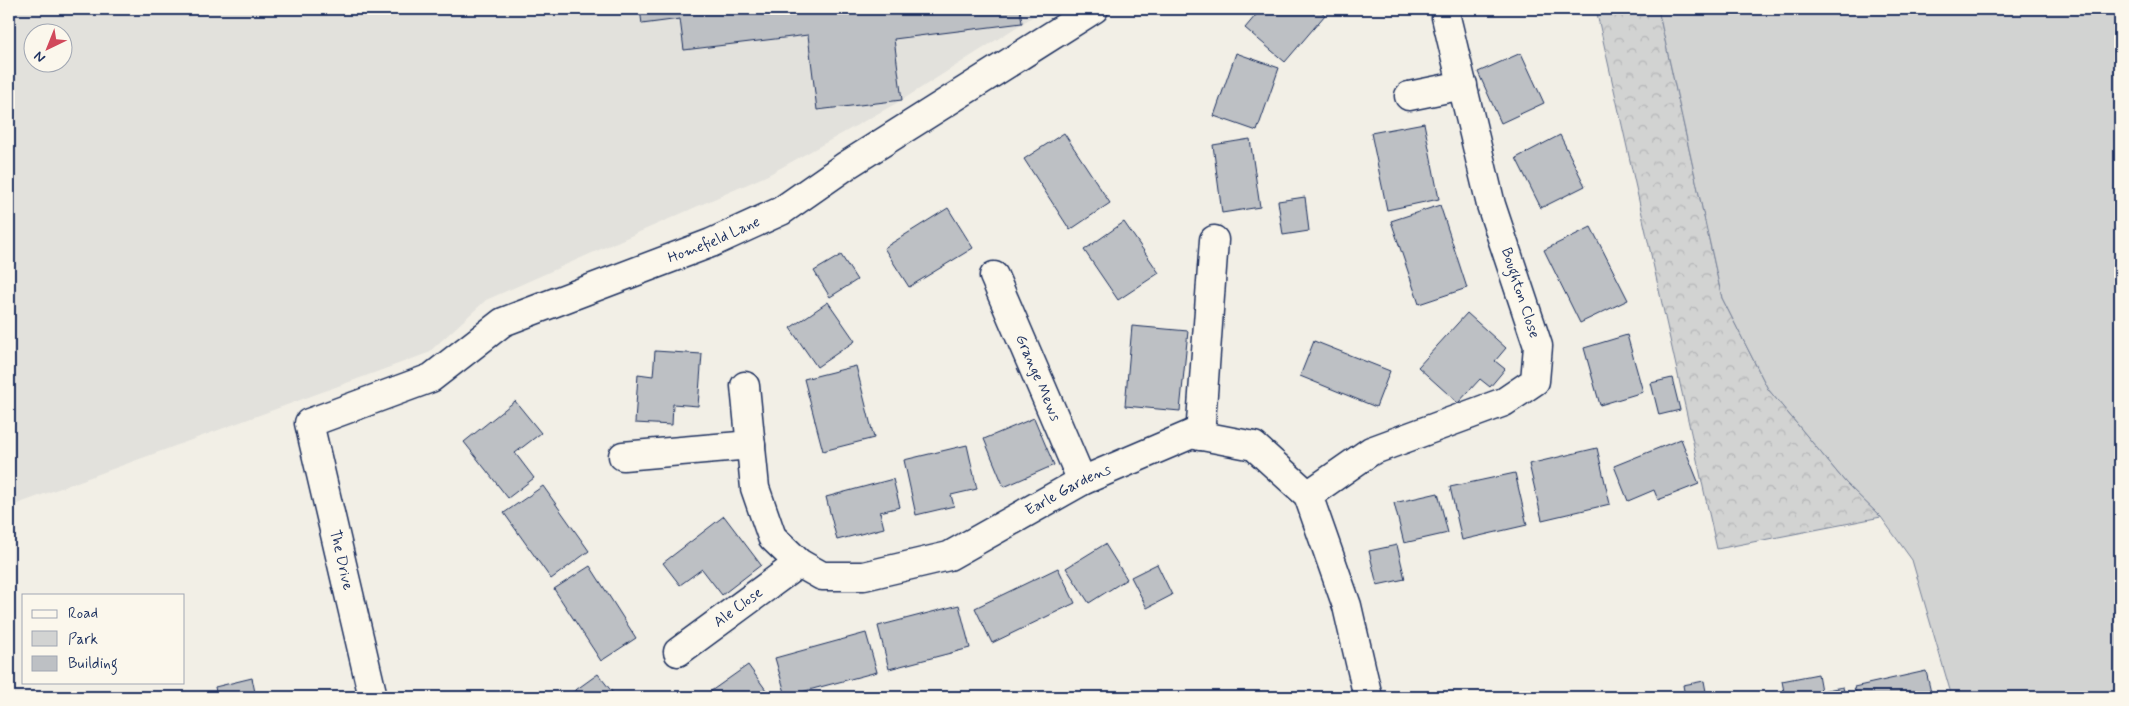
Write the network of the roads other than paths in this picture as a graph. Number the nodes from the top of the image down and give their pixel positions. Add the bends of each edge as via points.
1 (1094, 9) edge
2 (1446, 17) dead end
3 (1463, 85) junction
4 (1409, 96) dead end
5 (1214, 240) dead end
6 (994, 276) dead end
7 (745, 386) dead end
8 (309, 423) joint
9 (1200, 436) junction
10 (751, 445) junction
11 (623, 456) dead end
12 (1082, 481) junction
13 (1308, 495) junction
14 (799, 563) junction
15 (678, 652) dead end
16 (373, 697) edge
17 (1368, 697) edge

1 - 8 street, Homefield Lane via 847,165 781,211 712,243 503,322 431,378
2 - 3 street, Boughton Close
3 - 4 street
3 - 13 street, Boughton Close via 1491,205 1538,346 1534,380 1504,402 1370,451
5 - 9 street
6 - 12 street, Grange Mews
7 - 10 street, Earle Gardens
8 - 16 street, The Drive
9 - 12 street, Earle Gardens via 1192,434
9 - 13 street, Earle Gardens via 1254,446
10 - 11 street
10 - 14 street, Earle Gardens via 755,488 772,538
12 - 14 street, Earle Gardens via 949,556 864,576 822,576
13 - 17 street, Earle Gardens via 1347,606
14 - 15 street, Ale Close

